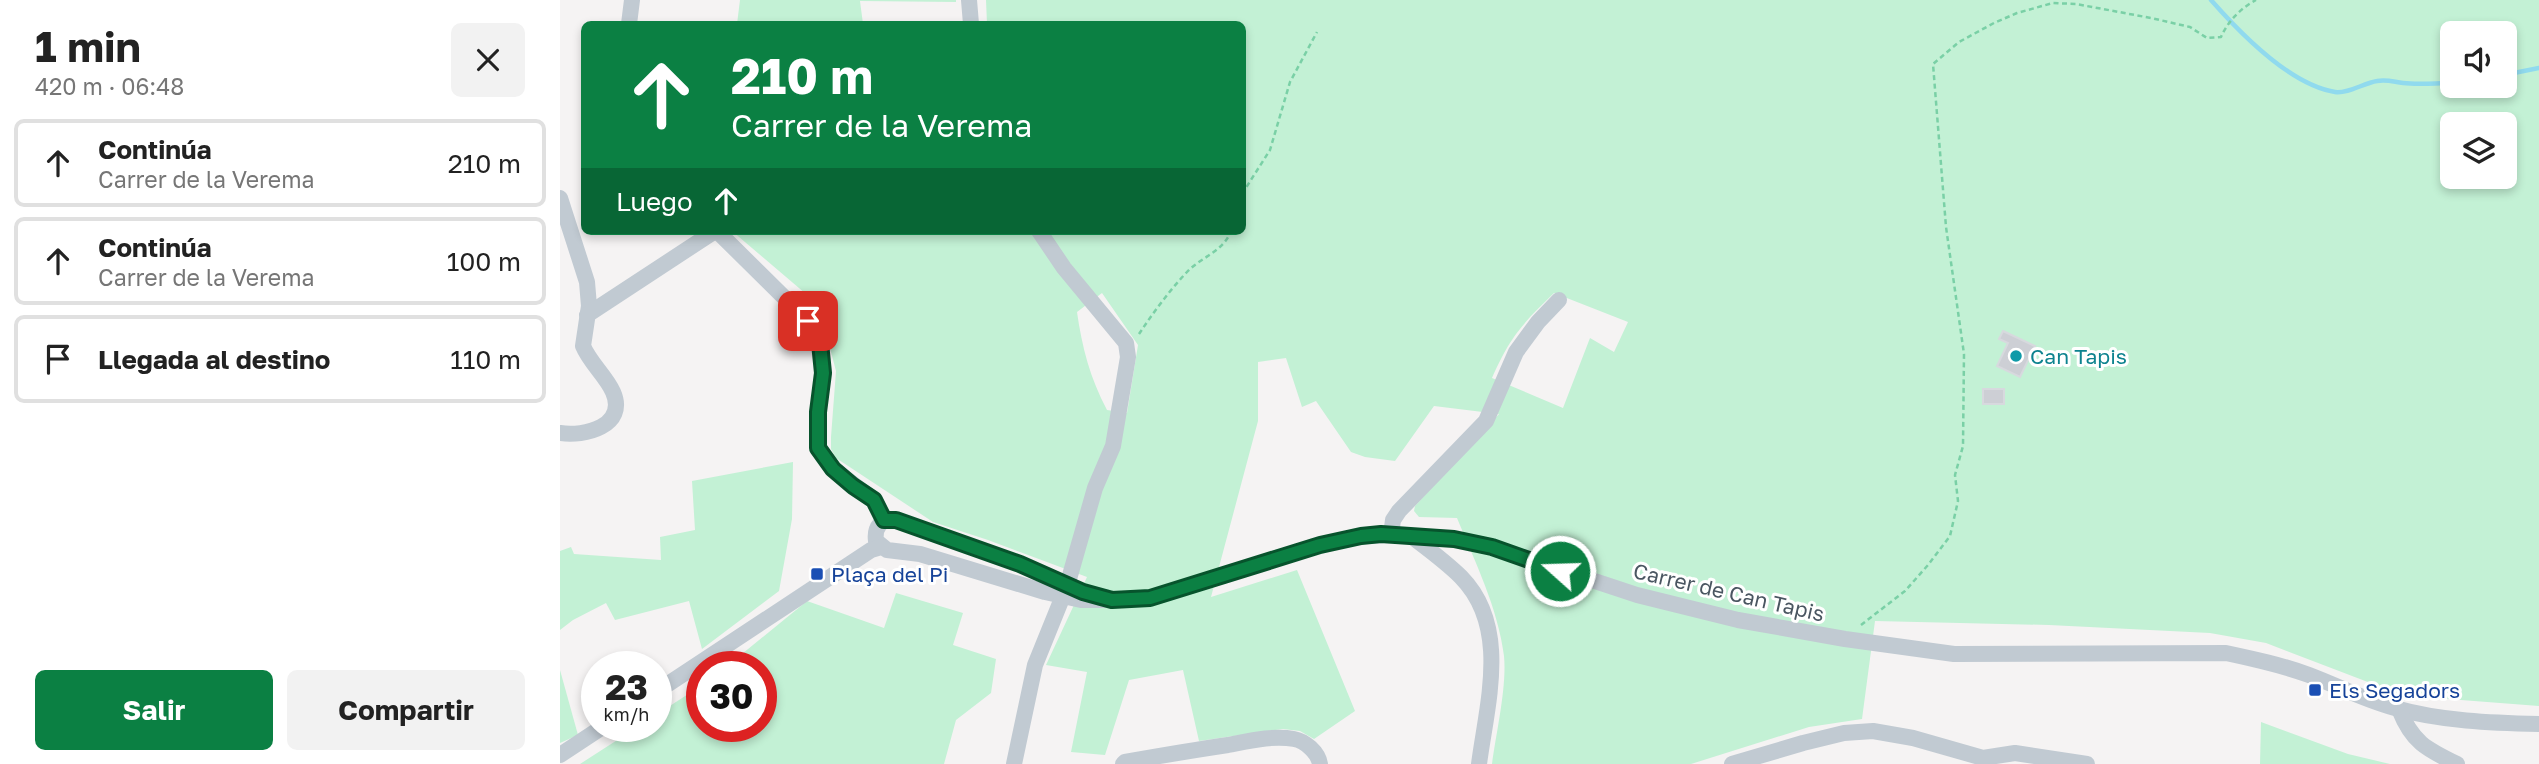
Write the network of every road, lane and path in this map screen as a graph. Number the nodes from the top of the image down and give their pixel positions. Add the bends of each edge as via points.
1 (632, 0) edge
2 (970, 0) edge
3 (2243, 0) edge
4 (2256, 0) edge
5 (2245, 6) junction
6 (629, 21) edge
7 (971, 21) edge
8 (1317, 32) dead end
9 (1246, 188) edge
10 (560, 198) edge
11 (710, 235) edge
12 (720, 235) edge
13 (1042, 235) edge
14 (1229, 235) edge
15 (1559, 300) dead end
16 (587, 315) junction
17 (1128, 349) junction
18 (560, 433) edge
19 (884, 520) junction
20 (901, 523) junction
21 (1391, 535) junction
22 (1410, 536) junction
23 (888, 549) junction
24 (1065, 591) junction
25 (1845, 639) junction
26 (672, 681) edge
27 (2399, 709) junction
28 (2539, 724) edge
29 (581, 741) edge
30 (560, 755) edge
31 (1983, 758) junction
32 (1014, 764) edge
33 (1123, 764) edge
34 (1320, 764) edge
35 (1479, 764) edge
36 (1732, 764) edge
37 (2004, 764) edge
38 (2087, 764) edge
39 (2457, 764) edge

1 - 6 street
2 - 7 street
3 - 5 path
4 - 5 path
5 - 25 path via 2221,37 2207,38 2190,27 2151,18 2076,4 2041,4 1959,42 1933,64 1945,227 1964,354 1963,446 1955,475 1958,501 1950,536 1928,565 1905,591
8 - 9 path via 1294,73 1270,150
10 - 16 street via 587,282
11 - 16 street
12 - 19 street via 808,321 820,343 823,373 818,448 833,469 874,500
13 - 17 street
14 - 17 path via 1217,251 1186,273
15 - 21 street via 1516,352 1486,421 1399,511
16 - 18 street via 583,346 612,391 615,406 597,430
17 - 24 street via 1114,446 1095,488
19 - 20 street
19 - 23 street via 878,525 876,541
20 - 23 street via 906,539 902,546
20 - 24 street via 1020,564
21 - 22 street, Carrer de Can Tapis
21 - 24 street, Carrer de Can Tapis via 1320,545 1150,598 1081,600
22 - 25 street, Carrer de Can Tapis via 1492,547 1637,595 1738,620
22 - 35 street via 1462,578 1488,624 1492,661
23 - 24 street, Carrer de Can Tapis via 920,554 997,579
23 - 26 street via 870,550
24 - 32 street via 1032,675
25 - 27 street, Carrer de Can Tapis via 1954,654 2226,653 2311,676
27 - 28 street, Carrer de Can Tapis
27 - 39 street via 2415,740
29 - 30 street
31 - 36 street via 1873,731 1844,733
31 - 37 street
31 - 38 street via 2015,753
33 - 34 street via 1284,738 1309,747

